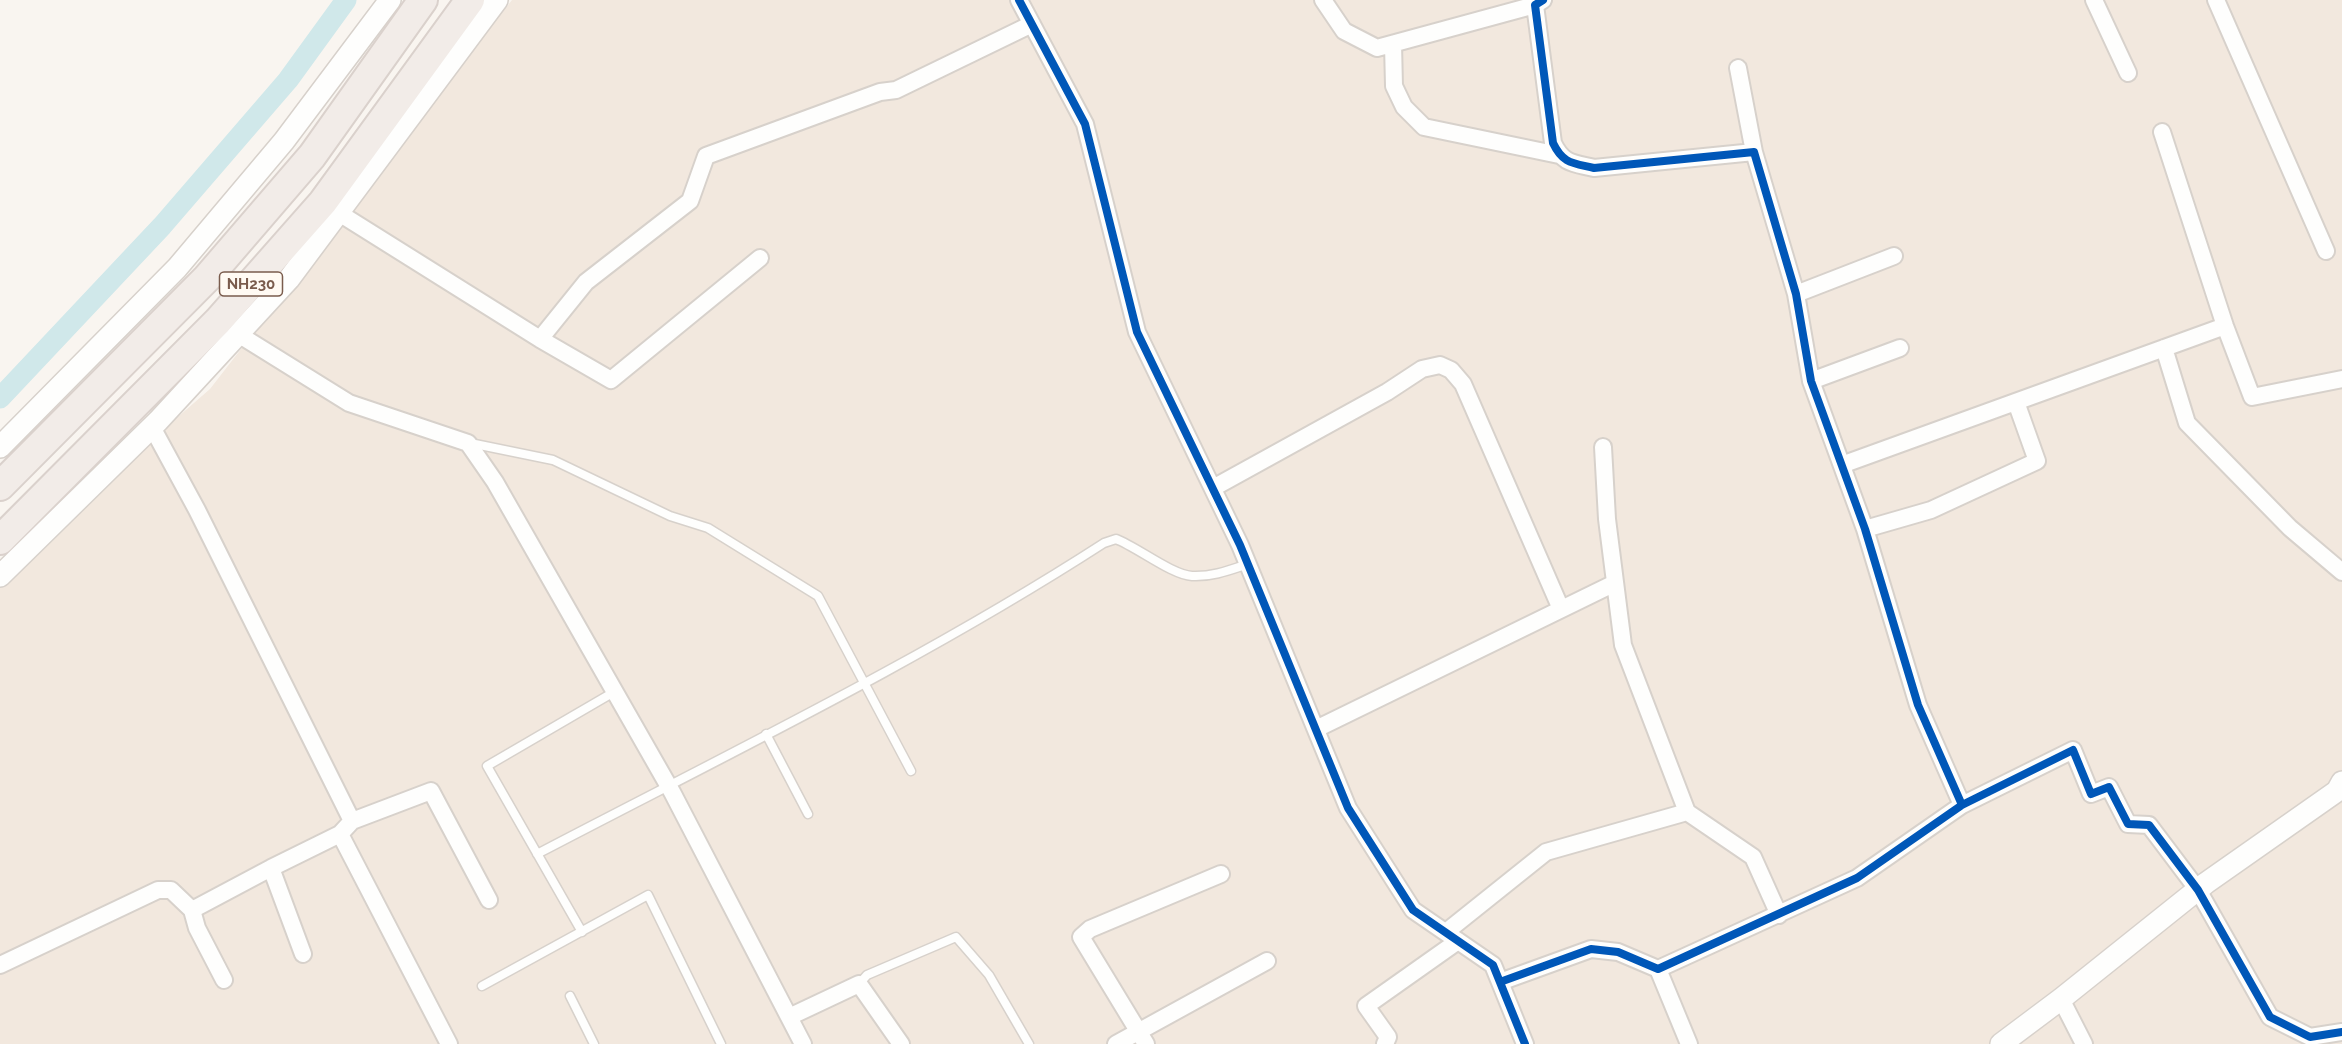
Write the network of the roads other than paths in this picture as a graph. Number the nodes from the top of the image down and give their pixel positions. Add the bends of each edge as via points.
1 (390, 0) edge
2 (423, 0) edge
3 (470, 0) edge
4 (497, 0) edge
5 (1019, 0) edge
6 (1323, 0) edge
7 (2094, 0) edge
8 (2216, 0) edge
9 (1539, 3) edge
10 (1032, 24) junction
11 (1393, 44) junction
12 (1738, 68) dead end
13 (2128, 73) dead end
14 (2162, 132) dead end
15 (1754, 152) junction
16 (1559, 155) junction
17 (339, 213) junction
18 (2326, 251) dead end
19 (1894, 256) dead end
20 (760, 258) dead end
21 (1796, 294) junction
22 (2225, 326) junction
23 (238, 334) junction
24 (540, 339) junction
25 (1900, 348) dead end
26 (2164, 348) junction
27 (2342, 379) edge
28 (1811, 381) junction
29 (2016, 402) junction
30 (152, 427) junction
31 (468, 442) junction
32 (0, 447) edge
33 (1603, 447) dead end
34 (1847, 463) dead end
35 (0, 486) edge
36 (1213, 488) junction
37 (1865, 530) junction
38 (0, 540) edge
39 (1248, 564) junction
40 (2342, 572) edge
41 (0, 576) edge
42 (1615, 583) junction
43 (1561, 609) junction
44 (864, 683) junction
45 (614, 692) junction
46 (1316, 729) junction
47 (766, 734) junction
48 (911, 771) dead end
49 (2342, 782) edge
50 (668, 786) junction
51 (1962, 805) junction
52 (1687, 813) junction
53 (808, 814) dead end
54 (351, 821) junction
55 (340, 834) junction
56 (537, 854) junction
57 (271, 868) junction
58 (1221, 873) dead end
59 (2198, 890) junction
60 (489, 900) dead end
61 (192, 910) junction
62 (1779, 915) junction
63 (582, 932) junction
64 (1452, 937) junction
65 (303, 954) dead end
66 (1266, 961) dead end
67 (0, 965) edge
68 (1658, 969) junction
69 (224, 980) dead end
70 (1500, 982) junction
71 (859, 984) junction
72 (482, 986) dead end
73 (570, 996) dead end
74 (2061, 999) junction
75 (789, 1017) junction
76 (2342, 1032) edge
77 (1142, 1038) edge
78 (446, 1043) edge
79 (594, 1044) edge
80 (721, 1044) edge
81 (803, 1044) edge
82 (901, 1044) edge
83 (1029, 1044) edge
84 (1116, 1044) edge
85 (1385, 1044) edge
86 (1525, 1044) edge
87 (1689, 1044) edge
88 (2001, 1044) edge
89 (2084, 1044) edge

1 - 32 street via 284,141 177,268
2 - 35 highway, NH230 via 312,156 207,278
3 - 38 highway, NH230 via 308,219 218,321
4 - 17 street
5 - 10 street
6 - 11 street via 1344,31 1377,48
7 - 13 street
8 - 18 street
9 - 11 street
9 - 16 street via 1553,143
10 - 24 street via 896,90 880,92 706,156 690,201 586,282
10 - 36 street via 1085,124 1137,332
11 - 16 street via 1394,86 1404,107 1424,127
12 - 15 street
14 - 22 street
15 - 16 street via 1594,168 1570,163
15 - 21 street
17 - 23 street via 289,279
17 - 24 street
19 - 21 street
20 - 24 street via 611,380
21 - 28 street
22 - 26 street
22 - 27 street via 2252,397
23 - 30 street
23 - 31 street via 349,403
25 - 28 street
26 - 29 street
26 - 40 street via 2187,423 2290,528
28 - 37 street
29 - 34 street
29 - 37 street via 2037,461 1930,510
30 - 41 street
30 - 54 street
31 - 44 lane via 553,460 670,516 708,528 818,596
31 - 45 street via 495,482
33 - 42 street
36 - 39 street
36 - 43 street via 1422,369 1440,365 1451,370 1463,384
37 - 51 street via 1918,705
39 - 44 lane via 1191,576 1116,539
39 - 46 street
42 - 43 street
42 - 52 street via 1623,645
43 - 46 street
44 - 47 lane
44 - 48 lane
45 - 50 street
45 - 56 lane via 488,766
46 - 64 street via 1348,808 1401,892 1413,910
47 - 50 lane
47 - 53 lane
49 - 59 street via 2337,791
50 - 56 lane
50 - 75 street
51 - 59 street via 2073,750 2091,794 2109,787 2128,824 2149,825
51 - 62 street via 1857,878
52 - 62 street via 1753,857
52 - 64 street via 1546,852
54 - 55 street
54 - 60 street via 432,791
55 - 57 street
55 - 78 street
56 - 63 lane
57 - 61 street
57 - 65 street
58 - 77 street via 1090,929 1081,937
59 - 74 street
59 - 76 street via 2270,1017 2310,1037
61 - 67 street via 171,890 158,890
61 - 69 street via 196,928
62 - 68 street
63 - 72 lane
63 - 80 lane via 648,896
64 - 70 street via 1493,965
64 - 85 street via 1366,1006 1388,1037
66 - 77 street
68 - 70 street via 1618,952 1591,949
68 - 87 street
70 - 86 street
71 - 75 street
71 - 82 street
71 - 83 lane via 867,975 956,937 989,975
73 - 79 lane
74 - 88 street
74 - 89 street
75 - 81 street
77 - 84 street

